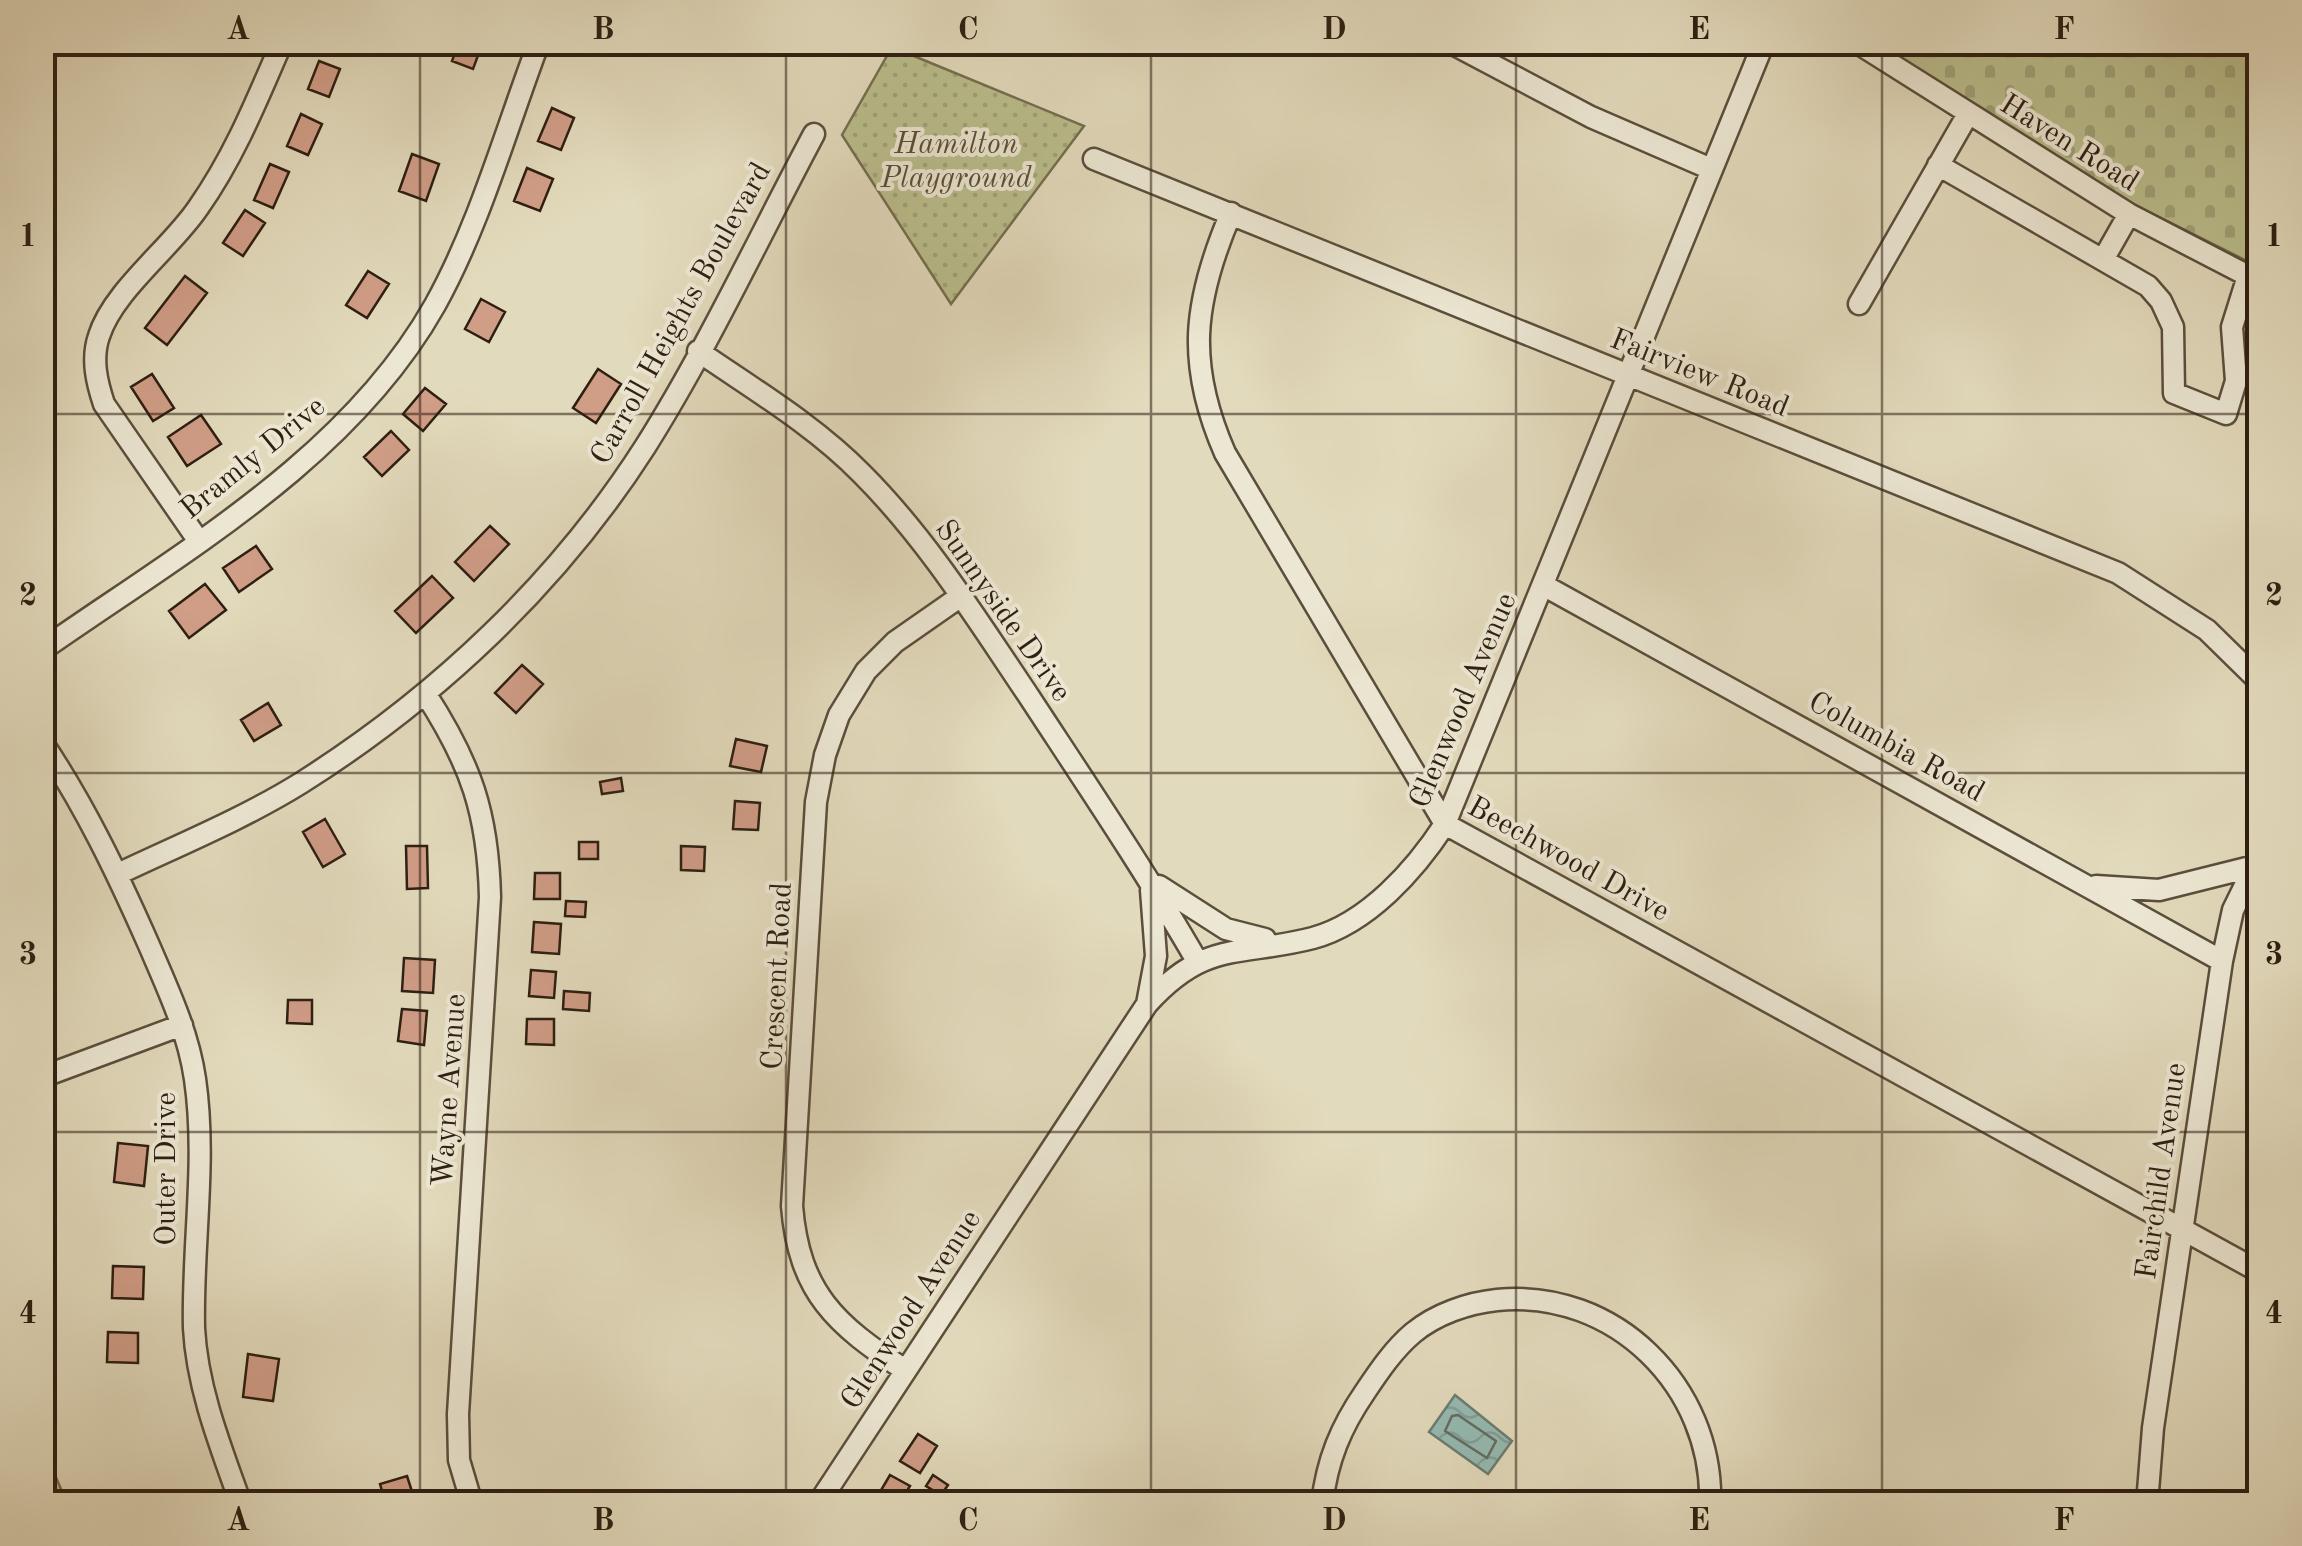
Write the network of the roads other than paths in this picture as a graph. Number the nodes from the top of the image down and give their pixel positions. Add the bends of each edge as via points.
1 (282, 42) edge
2 (539, 42) edge
3 (1449, 42) edge
4 (1764, 42) edge
5 (1856, 42) edge
6 (1968, 114) junction
7 (814, 134) dead end
8 (1094, 158) dead end
9 (1938, 165) junction
10 (1710, 169) junction
11 (1231, 213) junction
12 (2128, 214) junction
13 (2104, 258) junction
14 (2254, 279) edge
15 (1859, 304) dead end
16 (698, 351) junction
17 (1628, 376) junction
18 (198, 540) junction
19 (1543, 584) junction
20 (962, 596) junction
21 (42, 650) edge
22 (2260, 682) edge
23 (425, 693) junction
24 (42, 742) edge
25 (1445, 824) junction
26 (2255, 861) edge
27 (118, 874) junction
28 (1149, 878) junction
29 (2088, 885) junction
30 (1280, 942) junction
31 (1197, 961) junction
32 (2222, 962) junction
33 (1147, 1004) junction
34 (182, 1025) junction
35 (42, 1077) edge
36 (2182, 1229) junction
37 (2260, 1272) edge
38 (905, 1370) junction
39 (240, 1504) edge
40 (472, 1504) edge
41 (818, 1504) edge
42 (1322, 1504) edge
43 (1710, 1504) edge
44 (2147, 1504) edge

1 - 18 street via 222,172 98,336 96,382 104,404
2 - 18 street, Bramly Drive via 464,239 435,304 399,360 308,458
3 - 10 street via 1591,117
4 - 10 street, Glenwood Avenue
5 - 6 street, Haven Road
6 - 9 street
6 - 12 street, Haven Road
7 - 16 street, Carroll Heights Boulevard
8 - 11 street, Fairview Road
9 - 13 street
9 - 15 street
10 - 17 street, Glenwood Avenue
11 - 17 street, Fairview Road
11 - 25 street, Beechwood Drive via 1198,319 1201,388 1212,423
12 - 13 street
12 - 14 street, Haven Road
13 - 14 street via 2148,286 2168,313 2175,337 2174,393 2226,414 2236,381 2232,327
16 - 20 street, Sunnyside Drive via 860,471
16 - 23 street, Carroll Heights Boulevard via 597,514 482,644
17 - 19 street, Glenwood Avenue
17 - 22 street, Fairview Road via 2118,573 2206,630
18 - 21 street, Bramly Drive
19 - 25 street, Glenwood Avenue
19 - 29 street, Columbia Road
20 - 28 street, Sunnyside Drive
20 - 38 street, Crescent Road via 866,671 839,716 816,802 795,1246 831,1315
23 - 27 street, Carroll Heights Boulevard via 300,783
23 - 40 street, Wayne Avenue via 474,779 489,852 458,1414 459,1460
24 - 27 street, Outer Drive
25 - 30 street, Glenwood Avenue via 1429,848 1347,925
25 - 36 street, Beechwood Drive
26 - 29 street via 2160,890
26 - 32 street, Fairchild Avenue via 2233,910
27 - 34 street, Outer Drive
28 - 30 street via 1226,929
28 - 31 street, Sunnyside Drive
28 - 33 street via 1156,956
29 - 32 street, Columbia Road
30 - 31 street, Glenwood Avenue
31 - 33 street, Glenwood Avenue
32 - 36 street, Fairchild Avenue
33 - 38 street, Glenwood Avenue
34 - 35 street
34 - 39 street, Outer Drive via 198,1118 194,1331 215,1432
36 - 37 street, Beechwood Drive
36 - 44 street, Fairchild Avenue
38 - 41 street, Glenwood Avenue
42 - 43 street via 1347,1419 1414,1332 1456,1309 1519,1298 1602,1316 1673,1380 1702,1436

